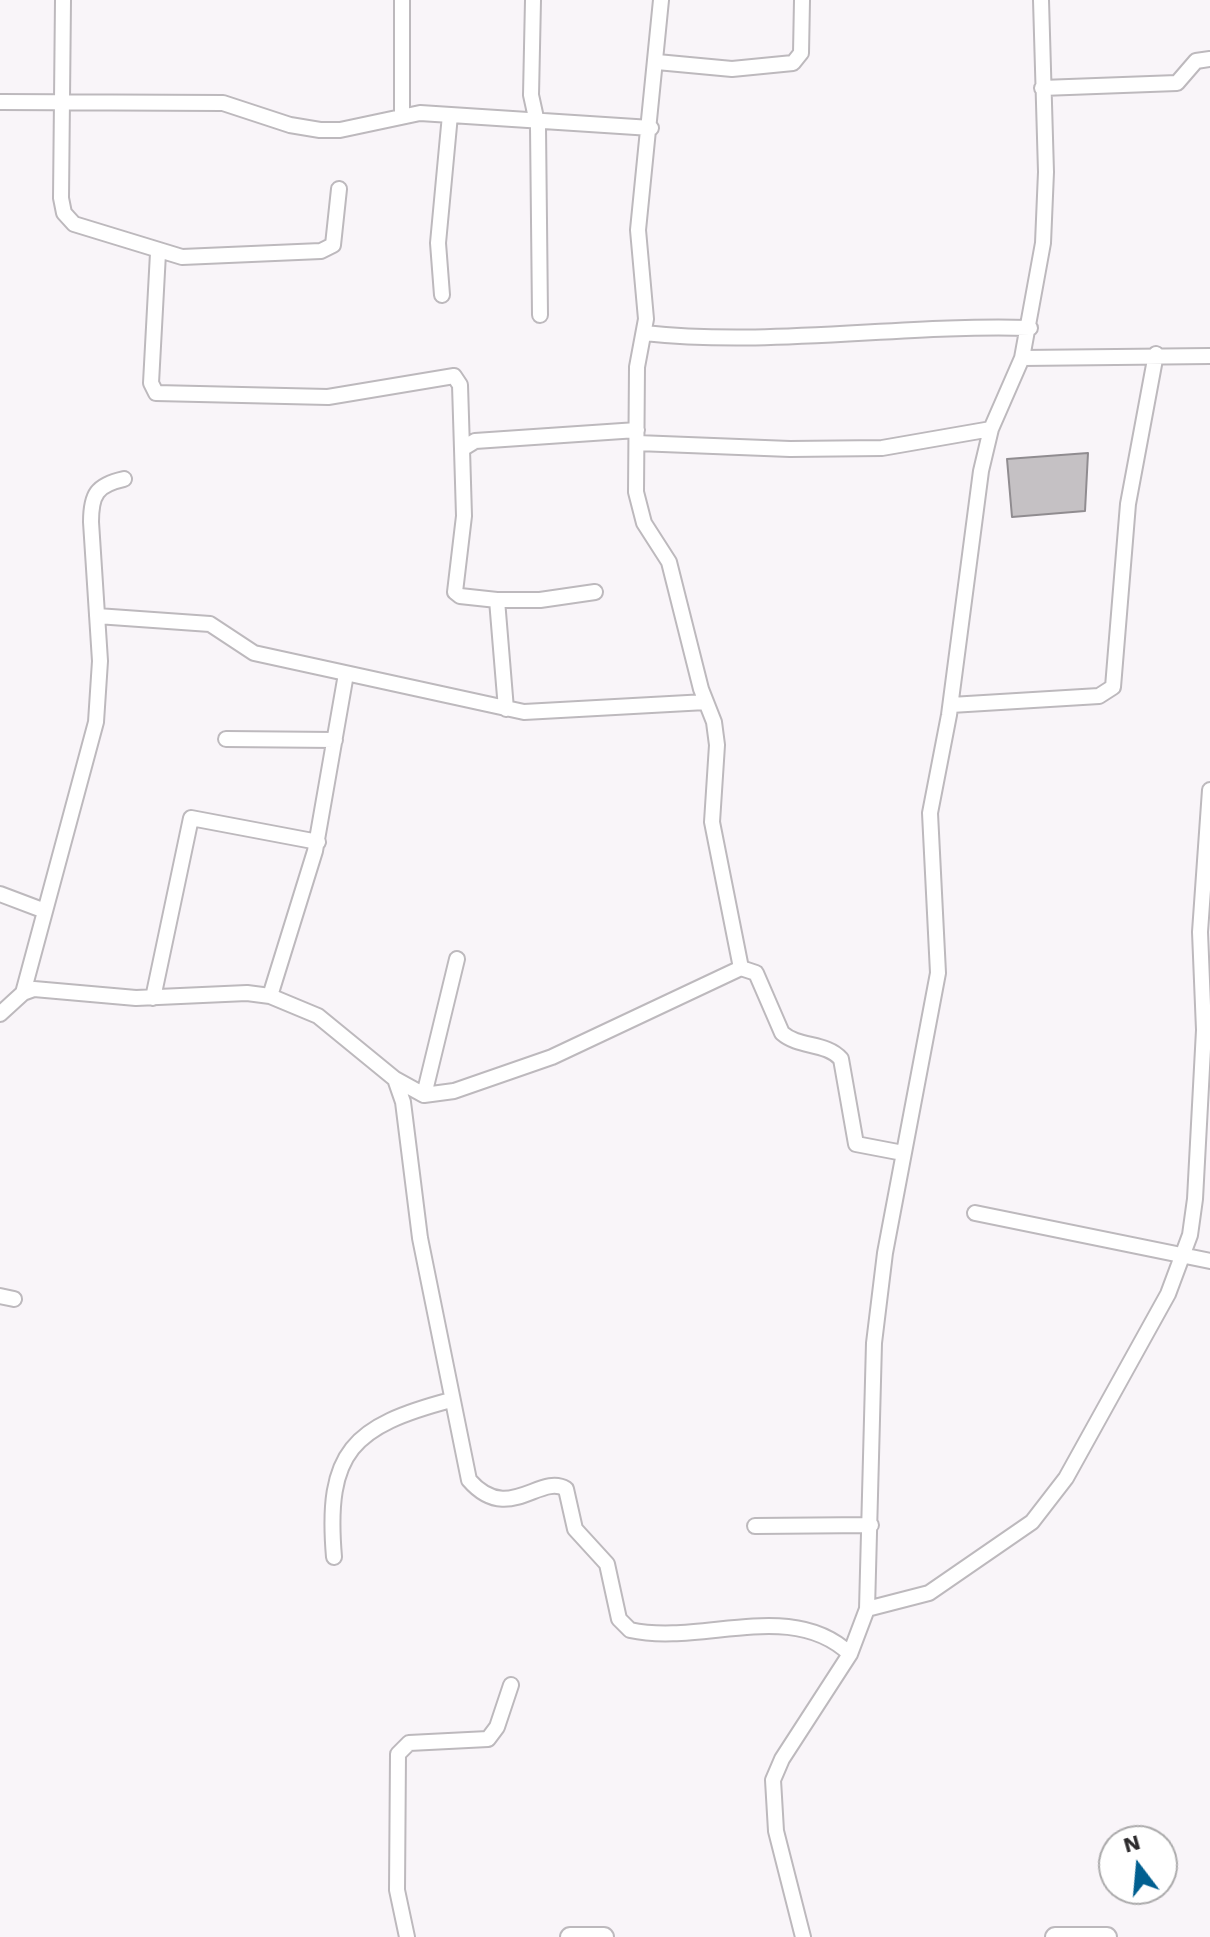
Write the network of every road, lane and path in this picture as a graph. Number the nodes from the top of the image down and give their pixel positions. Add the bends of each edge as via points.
1 (63, 0) edge
2 (402, 0) edge
3 (533, 0) edge
4 (661, 0) edge
5 (802, 0) edge
6 (1041, 0) edge
7 (1210, 59) edge
8 (657, 62) junction
9 (1042, 88) junction
10 (0, 102) edge
11 (61, 102) junction
12 (402, 115) junction
13 (450, 115) junction
14 (536, 120) junction
15 (651, 128) junction
16 (339, 189) dead end
17 (158, 253) junction
18 (442, 295) dead end
19 (540, 315) dead end
20 (1030, 328) junction
21 (644, 333) junction
22 (1156, 354) junction
23 (1210, 356) edge
24 (1022, 358) junction
25 (991, 429) junction
26 (637, 436) junction
27 (462, 449) junction
28 (124, 479) dead end
29 (595, 592) dead end
30 (497, 600) junction
31 (97, 616) junction
32 (346, 674) junction
33 (706, 702) junction
34 (951, 705) junction
35 (506, 709) junction
36 (226, 739) dead end
37 (335, 740) junction
38 (1210, 790) edge
39 (1209, 820) edge
40 (318, 842) junction
41 (0, 894) edge
42 (45, 911) junction
43 (457, 959) dead end
44 (741, 968) junction
45 (23, 993) junction
46 (270, 996) junction
47 (153, 998) junction
48 (0, 1014) edge
49 (395, 1079) junction
50 (424, 1095) junction
51 (903, 1153) junction
52 (975, 1213) dead end
53 (1183, 1257) junction
54 (1210, 1261) edge
55 (451, 1400) junction
56 (871, 1525) junction
57 (755, 1526) dead end
58 (334, 1557) dead end
59 (867, 1609) junction
60 (850, 1654) junction
61 (511, 1685) dead end
62 (407, 1937) edge
63 (570, 1937) edge
64 (604, 1937) edge
65 (803, 1937) edge
66 (1055, 1937) edge
67 (1107, 1937) edge

1 - 11 street
2 - 12 street
3 - 14 street via 531,95
4 - 8 street
5 - 8 street via 801,53 793,63 732,69
6 - 9 street
7 - 9 street via 1199,59 1182,81 1173,83
8 - 15 street
9 - 20 street via 1043,243
10 - 11 street
11 - 12 street via 223,103 320,130
11 - 17 street via 64,213 87,231
12 - 13 street
13 - 14 street
13 - 18 street via 438,243
14 - 15 street
14 - 19 street
15 - 21 street via 638,230 646,297
16 - 17 street via 335,238 329,249 209,259
17 - 27 street via 151,383 156,393 328,397 454,376 460,385
20 - 21 street via 948,326 719,338
20 - 24 street
21 - 26 street via 637,367
22 - 23 street
22 - 24 street
22 - 34 street via 1127,516 1113,687 1099,696
24 - 25 street
25 - 26 street via 868,448
25 - 34 street
26 - 27 street via 475,441
26 - 33 street via 639,510 669,562
27 - 30 street via 464,516 455,592
28 - 31 street via 105,483 92,498
29 - 30 street
30 - 35 street
31 - 32 street via 210,624 254,653
31 - 42 street via 96,722
32 - 35 street
32 - 37 street
33 - 35 street via 547,714
33 - 44 street via 716,733 712,822
34 - 51 street via 930,813 936,996
36 - 37 street
37 - 40 street
38 - 39 street
39 - 53 street via 1200,932 1204,1030 1195,1199
40 - 46 street
40 - 47 street via 191,818
41 - 42 street
42 - 45 street
43 - 50 street
44 - 50 street via 552,1057 454,1091
44 - 51 street via 756,973 782,1033 841,1059 856,1144
45 - 47 street via 48,989
45 - 48 street
46 - 47 street
46 - 49 street via 318,1016
49 - 50 street
49 - 55 street
51 - 56 street via 874,1343
52 - 53 street
53 - 54 street
53 - 59 street via 1168,1294 1049,1504 946,1583 911,1599
55 - 58 street via 379,1423 346,1457 332,1499
55 - 60 street via 469,1480 480,1493 495,1499 553,1486 566,1489 575,1529 607,1564 619,1619 630,1630 795,1627 834,1638
56 - 57 street
56 - 59 street
59 - 60 street
60 - 65 street via 773,1780 776,1831
61 - 62 street via 488,1739 409,1743 398,1754 397,1890
63 - 64 street
66 - 67 street

